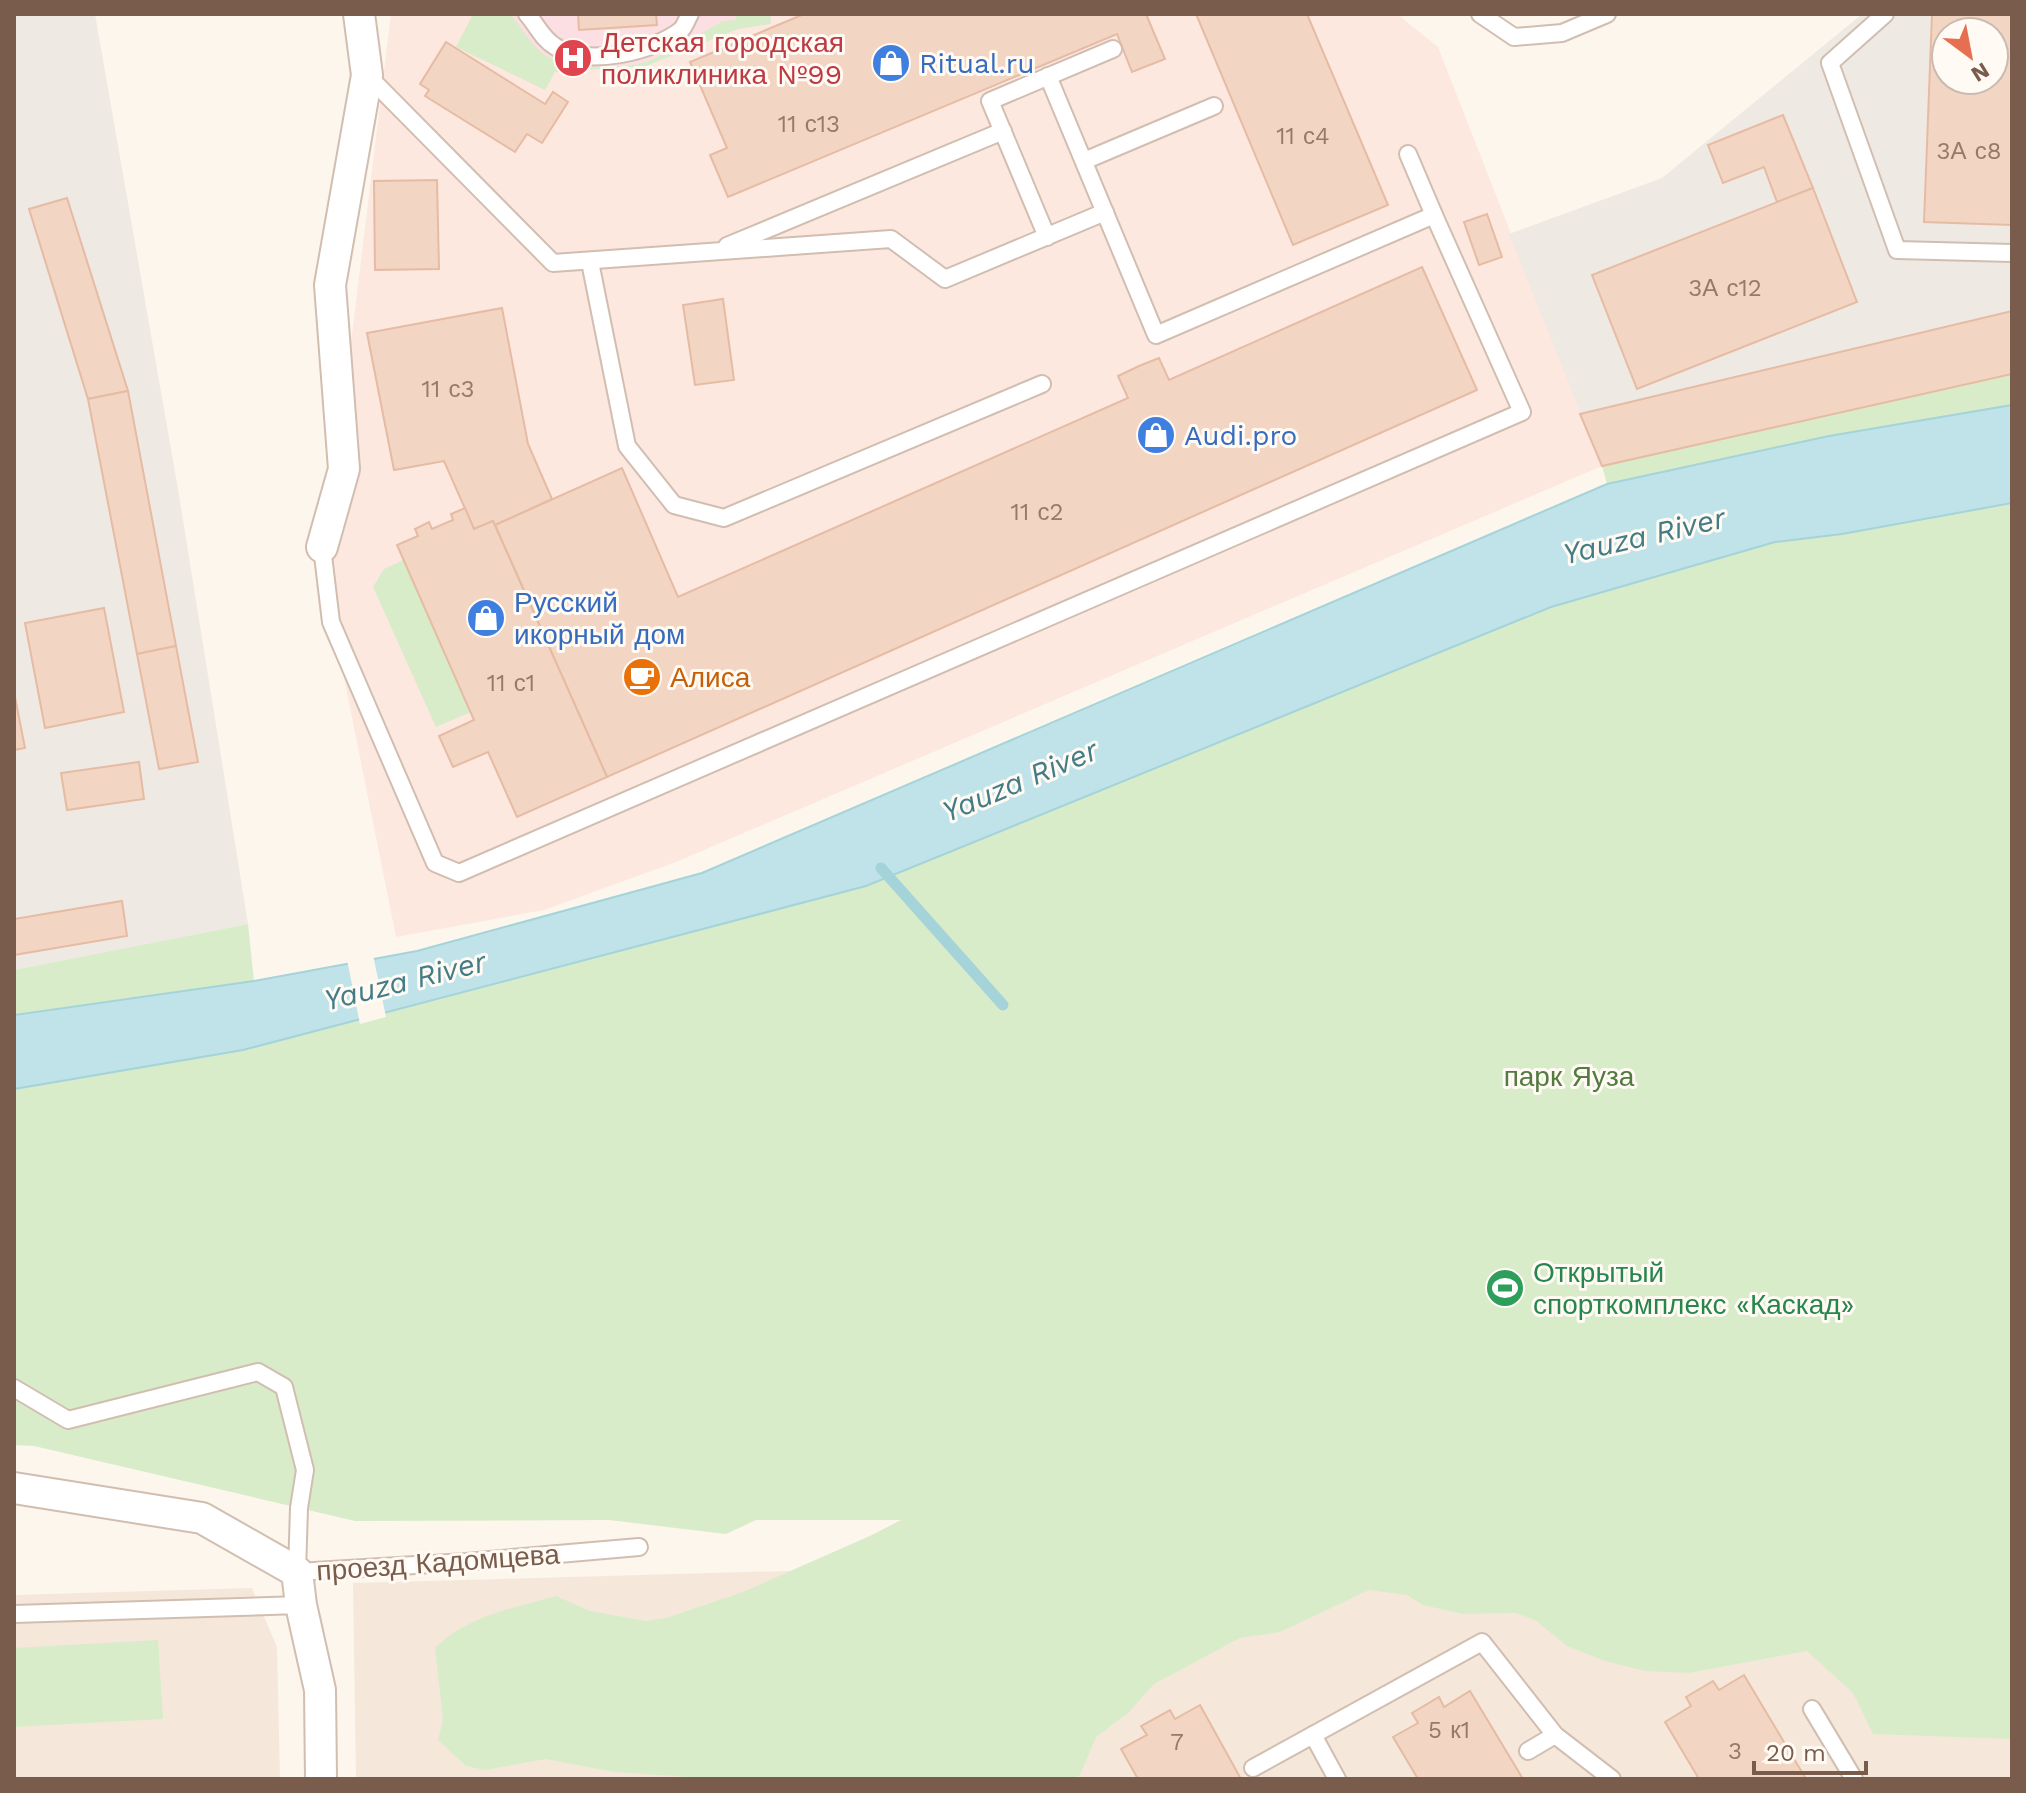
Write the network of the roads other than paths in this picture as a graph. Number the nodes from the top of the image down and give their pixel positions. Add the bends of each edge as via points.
1 (359, 14) edge
2 (690, 14) edge
3 (1480, 14) edge
4 (1607, 14) edge
5 (1885, 14) edge
6 (529, 15) edge
7 (1113, 49) dead end
8 (367, 75) junction
9 (1048, 76) junction
10 (1214, 106) dead end
11 (1003, 131) junction
12 (1408, 154) dead end
13 (1084, 161) junction
14 (1105, 212) junction
15 (1434, 215) junction
16 (1047, 237) junction
17 (714, 252) junction
18 (2012, 253) edge
19 (590, 262) junction
20 (1042, 384) dead end
21 (322, 547) joint
22 (14, 1388) edge
23 (14, 1488) edge
24 (639, 1547) dead end
25 (297, 1572) junction
26 (301, 1605) junction
27 (14, 1614) edge
28 (1812, 1709) dead end
29 (1313, 1735) junction
30 (1555, 1735) junction
31 (1528, 1751) dead end
32 (1253, 1768) dead end
33 (321, 1779) edge
34 (1337, 1779) edge
35 (1612, 1779) edge
36 (1854, 1779) edge

1 - 8 street
2 - 6 lane via 683,29 649,47 587,56 556,47
3 - 4 lane via 1514,37 1562,33
5 - 18 lane via 1830,63 1897,250
7 - 9 lane
8 - 19 lane via 553,263
8 - 21 street via 330,285 344,469
9 - 11 lane via 990,101
9 - 13 lane
10 - 13 lane
11 - 16 lane
11 - 17 lane
12 - 15 lane
13 - 14 lane
14 - 15 lane via 1156,335
14 - 16 lane
15 - 21 lane via 1522,412 459,873 435,863 331,622
16 - 17 lane via 945,279 891,239
17 - 19 lane
19 - 20 lane via 627,446 674,505 724,518
22 - 25 lane via 68,1420 258,1372 284,1387 305,1470
23 - 25 street, проезд Кадомцева via 202,1518
24 - 25 lane, проезд Кадомцева
25 - 26 street
26 - 27 lane
26 - 33 street via 320,1690
28 - 36 lane
29 - 30 lane via 1482,1642
29 - 32 lane
29 - 34 lane
30 - 31 lane
30 - 35 lane

